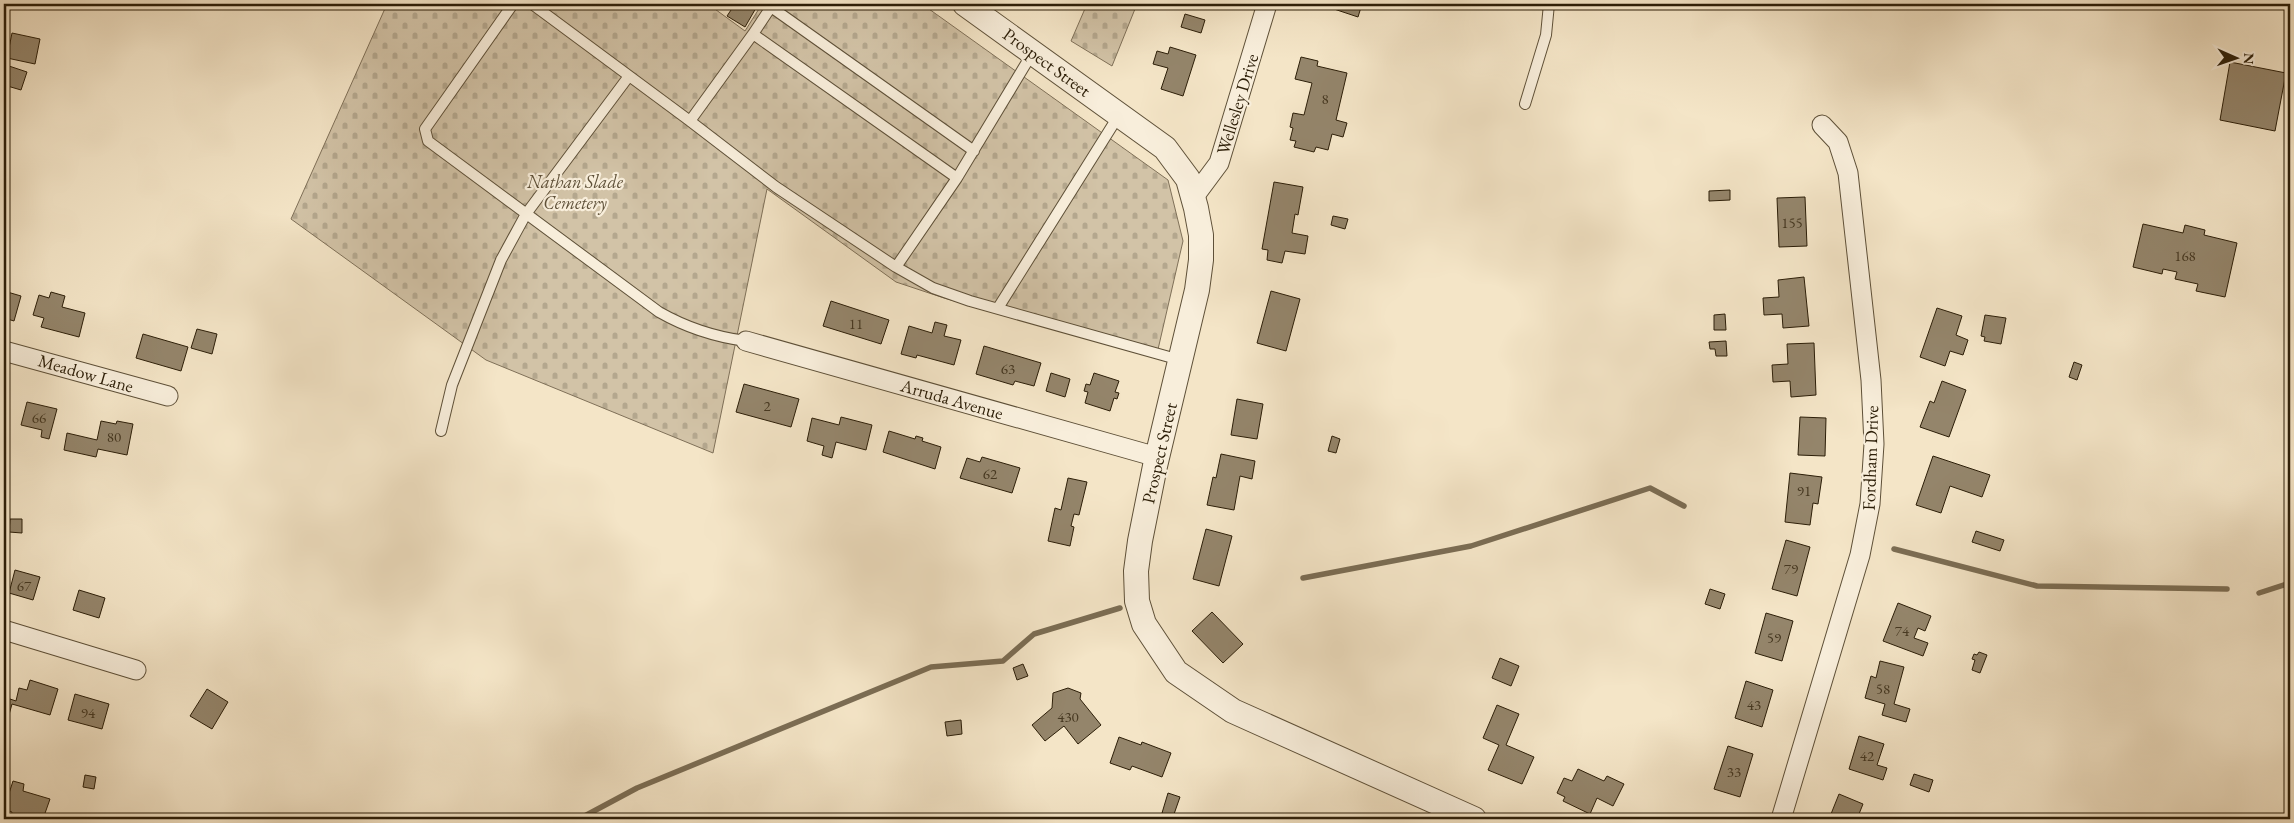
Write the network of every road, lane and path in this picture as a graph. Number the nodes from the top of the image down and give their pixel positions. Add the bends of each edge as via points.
1 (513, 4) edge
2 (532, 4) edge
3 (965, 4) edge
4 (1267, 4) edge
5 (1549, 4) edge
6 (772, 5) edge
7 (753, 34) junction
8 (1034, 52) junction
9 (629, 76) junction
10 (1525, 104) dead end
11 (1119, 114) junction
12 (690, 121) junction
13 (1822, 125) dead end
14 (974, 151) junction
15 (957, 178) junction
16 (1194, 198) junction
17 (526, 214) junction
18 (896, 268) junction
19 (998, 308) junction
20 (746, 341) joint
21 (4, 351) edge
22 (1180, 360) junction
23 (168, 396) dead end
24 (441, 431) dead end
25 (1157, 457) junction
26 (4, 630) edge
27 (136, 670) dead end
28 (1474, 819) edge
29 (1781, 819) edge

1 - 17 lane via 447,95 425,129 425,135 452,161
2 - 9 lane
3 - 8 street, Prospect Street
4 - 16 street, Wellesley Drive via 1219,163
5 - 10 lane via 1546,35
6 - 7 lane
6 - 14 lane
7 - 12 lane
7 - 15 lane
8 - 11 street, Prospect Street
8 - 14 lane
9 - 12 lane
9 - 17 lane
11 - 16 street, Prospect Street via 1165,148 1188,179
11 - 19 lane
12 - 18 lane via 776,187
13 - 29 street, Fordham Drive via 1838,142 1848,173 1871,380 1873,476 1860,555
14 - 15 lane
15 - 18 lane
16 - 22 street, Prospect Street via 1201,234 1201,260
17 - 20 lane via 673,321 718,337
17 - 24 lane via 500,260 452,385
18 - 19 lane via 933,288
19 - 22 lane
20 - 25 street, Arruda Avenue
21 - 23 street, Meadow Lane
22 - 25 street, Prospect Street
25 - 28 street, Prospect Street via 1136,571 1137,601 1144,624 1176,672 1233,711
26 - 27 street

